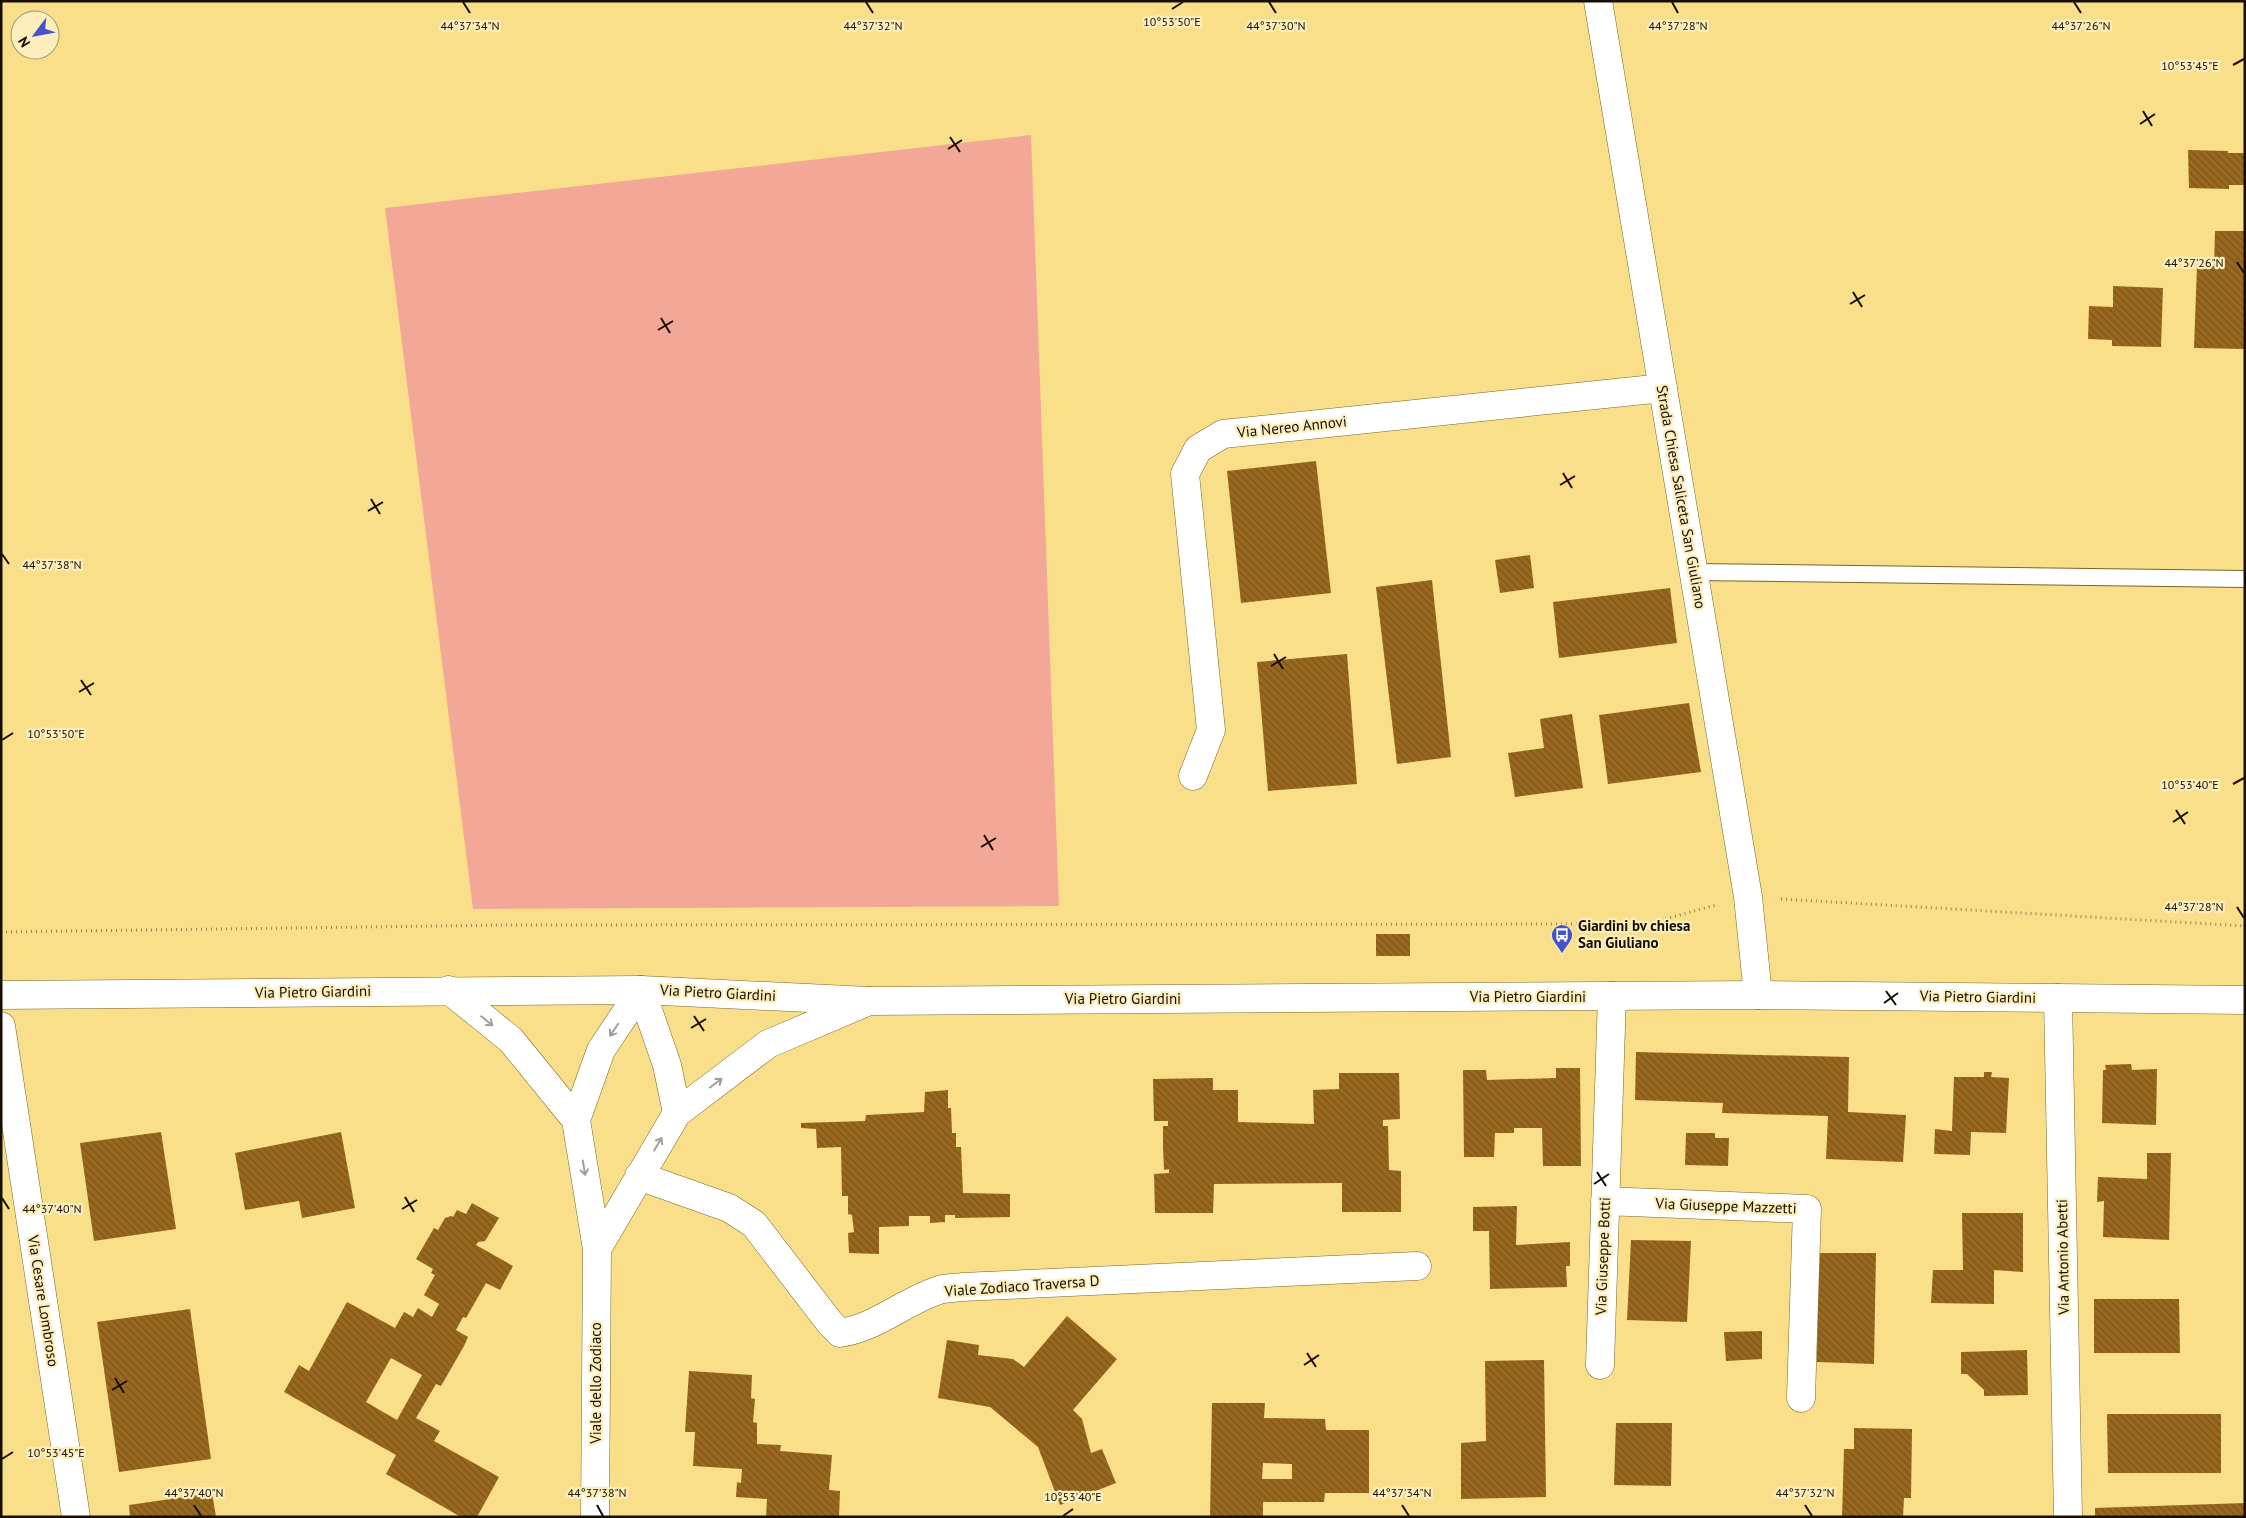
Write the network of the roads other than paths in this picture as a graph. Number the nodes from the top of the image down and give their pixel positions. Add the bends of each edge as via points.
1 (1598, 1) edge
2 (1663, 388) junction
3 (1694, 572) junction
4 (2245, 579) edge
5 (1193, 776) dead end
6 (449, 990) junction
7 (641, 990) junction
8 (1758, 994) junction
9 (1, 995) edge
10 (1612, 996) junction
11 (2058, 998) junction
12 (869, 1000) junction
13 (2245, 1000) edge
14 (1, 1026) edge
15 (677, 1113) junction
16 (576, 1120) junction
17 (639, 1176) junction
18 (1605, 1201) junction
19 (597, 1249) junction
20 (1417, 1266) dead end
21 (1600, 1365) dead end
22 (1800, 1398) dead end
23 (76, 1517) edge
24 (595, 1517) edge
25 (2068, 1517) edge

1 - 2 street, Strada Chiesa Saliceta San Giuliano
2 - 3 street, Strada Chiesa Saliceta San Giuliano
2 - 5 street, Via Nereo Annovi via 1223,434 1198,449 1185,474 1211,730
3 - 4 lane
3 - 8 street, Strada Chiesa Saliceta San Giuliano via 1748,897
6 - 7 street, Via Pietro Giardini
6 - 9 street, Via Pietro Giardini
6 -> 16 street, Viale dello Zodiaco via 511,1040
7 - 12 street, Via Pietro Giardini
7 - 15 street via 667,1066
7 -> 16 street, Viale dello Zodiaco via 601,1050
8 - 10 street, Via Pietro Giardini
8 - 11 street, Via Pietro Giardini
10 - 12 street, Via Pietro Giardini
10 - 18 street, Via Giuseppe Botti
11 - 13 street, Via Pietro Giardini
11 - 25 street, Via Antonio Abetti
15 -> 12 street, Viale dello Zodiaco via 768,1044
14 - 23 street, Via Cesare Lombroso
17 -> 15 street, Viale dello Zodiaco
16 -> 19 street, Viale dello Zodiaco
17 - 19 street, Viale dello Zodiaco
17 - 20 street, Viale Zodiaco Traversa D via 729,1208 754,1224 840,1333 857,1331 941,1290 962,1287
18 - 21 street, Via Giuseppe Botti
18 - 22 street, Via Giuseppe Mazzetti via 1807,1209
19 - 24 street, Viale dello Zodiaco

